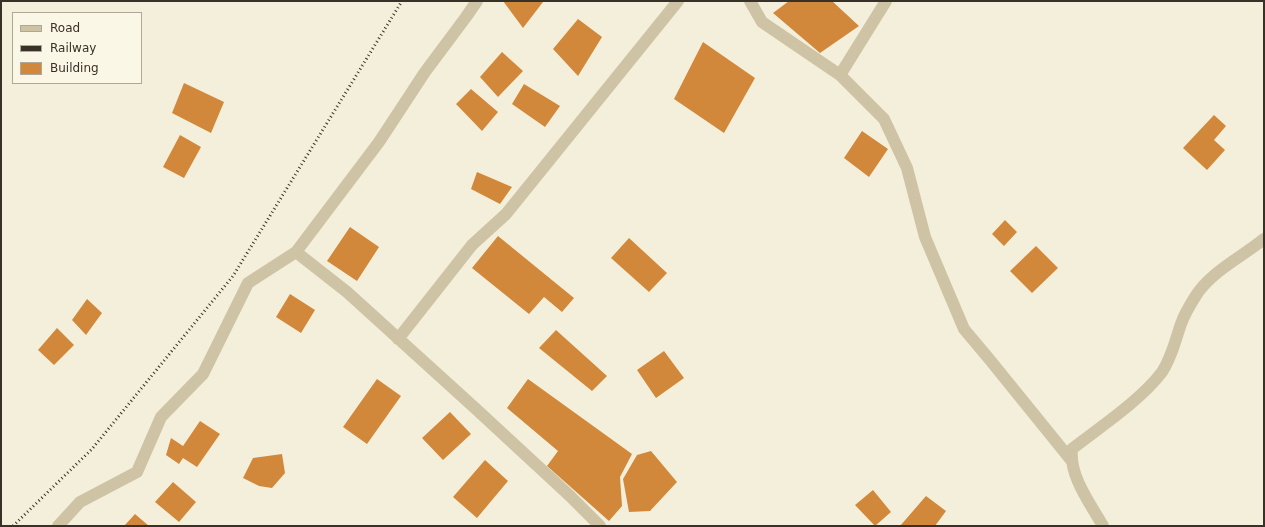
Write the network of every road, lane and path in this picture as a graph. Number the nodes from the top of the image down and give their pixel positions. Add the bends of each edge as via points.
1 (476, 1) edge
2 (678, 1) edge
3 (750, 1) edge
4 (886, 1) edge
5 (840, 75) junction
6 (1264, 239) edge
7 (296, 252) junction
8 (398, 339) junction
9 (1071, 460) junction
10 (58, 526) edge
11 (600, 526) edge
12 (1103, 526) edge

1 - 7 street via 379,142
2 - 8 street via 506,214 472,245
3 - 5 street via 762,22
4 - 5 street
5 - 9 street via 884,119 907,168 925,237 964,329
6 - 9 street via 1216,273 1195,296 1181,322 1171,356 1161,372 1137,399 1072,449
7 - 8 street via 347,292
7 - 10 street via 248,282 203,374 160,417 137,472 80,502
8 - 11 street
9 - 12 street via 1075,475

